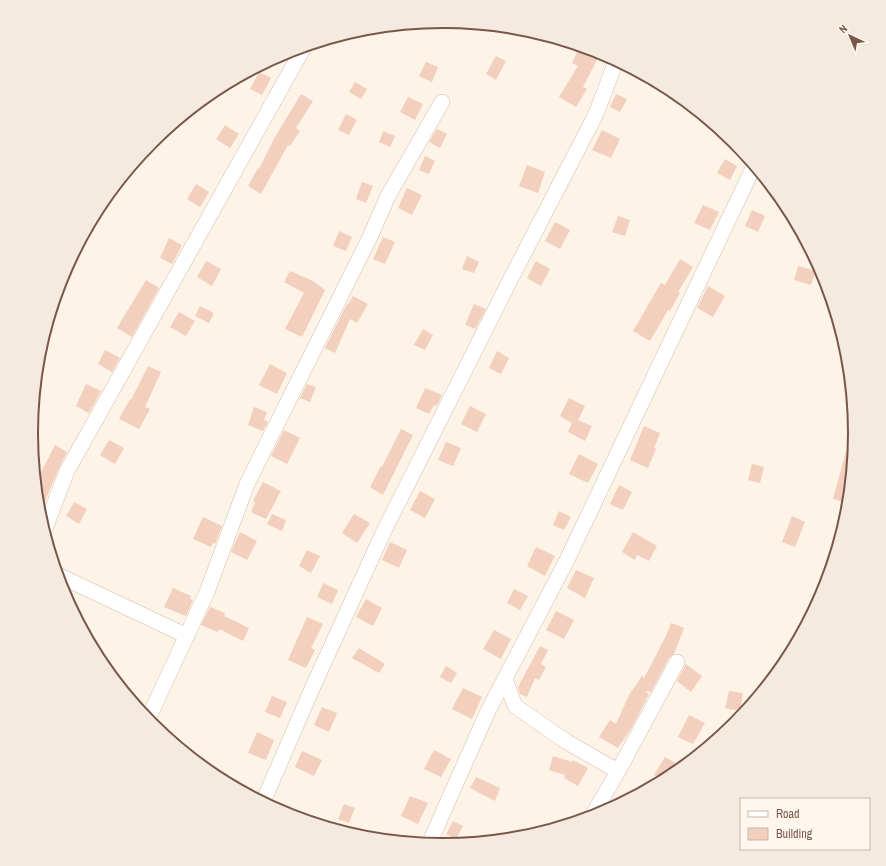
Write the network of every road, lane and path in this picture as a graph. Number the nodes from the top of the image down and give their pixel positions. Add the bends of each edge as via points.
1 (300, 54) edge
2 (614, 66) edge
3 (442, 102) dead end
4 (751, 171) edge
5 (48, 521) edge
6 (65, 578) edge
7 (187, 636) junction
8 (677, 662) dead end
9 (505, 679) junction
10 (515, 706) junction
11 (488, 711) junction
12 (151, 713) edge
13 (616, 775) junction
14 (265, 797) edge
15 (597, 807) edge
16 (432, 838) edge

1 - 5 street via 67,471
2 - 14 street via 596,114 383,533
3 - 7 street via 388,196 247,484 207,592
4 - 9 street via 567,560
6 - 7 street
7 - 12 street
8 - 13 street
9 - 10 street
9 - 11 street
10 - 11 street
10 - 13 street via 567,742 614,769
11 - 16 street
13 - 15 street

